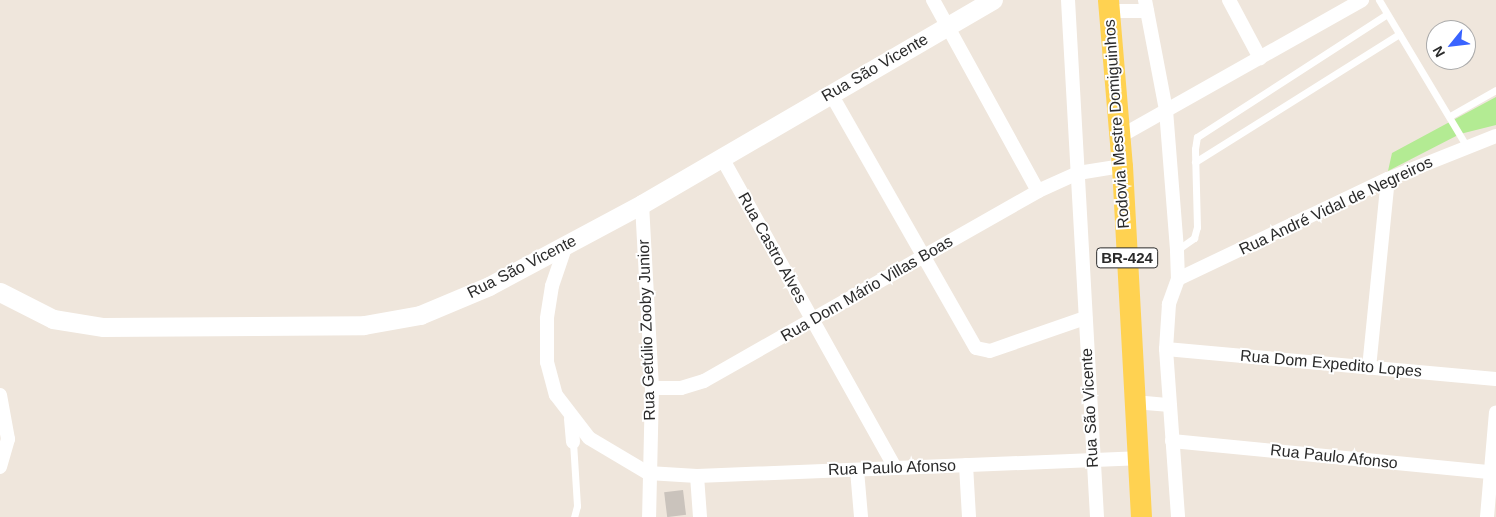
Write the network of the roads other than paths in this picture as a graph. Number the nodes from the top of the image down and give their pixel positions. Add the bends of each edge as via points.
1 (933, 0) edge
2 (993, 0) edge
3 (1068, 0) edge
4 (1229, 0) edge
5 (1362, 0) edge
6 (1379, 0) edge
7 (1108, 6) edge
8 (1146, 6) edge
9 (1387, 14) junction
10 (948, 25) junction
11 (1400, 34) junction
12 (1260, 58) junction
13 (1496, 90) edge
14 (831, 94) junction
15 (1166, 110) junction
16 (1450, 116) junction
17 (1496, 136) edge
18 (1119, 137) junction
19 (1467, 147) junction
20 (722, 158) junction
21 (1195, 162) junction
22 (1122, 166) junction
23 (1078, 173) junction
24 (1388, 179) junction
25 (1038, 192) junction
26 (642, 204) junction
27 (566, 245) junction
28 (1177, 250) junction
29 (923, 256) junction
30 (1178, 279) junction
31 (0, 292) edge
32 (1085, 318) junction
33 (812, 321) junction
34 (1166, 349) junction
35 (1369, 368) junction
36 (1496, 379) edge
37 (652, 388) junction
38 (0, 395) edge
39 (1134, 402) junction
40 (1170, 405) junction
41 (1496, 412) edge
42 (571, 419) junction
43 (1172, 441) junction
44 (573, 442) joint
45 (1137, 458) junction
46 (1093, 459) junction
47 (966, 465) junction
48 (0, 467) edge
49 (895, 468) junction
50 (857, 470) junction
51 (648, 473) junction
52 (1494, 473) edge
53 (697, 476) junction
54 (574, 517) edge
55 (649, 517) edge
56 (700, 517) edge
57 (861, 517) edge
58 (969, 517) edge
59 (1097, 517) edge
60 (1141, 517) edge
61 (1178, 517) edge
62 (1488, 517) edge

1 - 10 street
2 - 10 street, Rua São Vicente
3 - 23 street, Rua São Vicente
4 - 12 street
5 - 12 street
6 - 9 lane
7 - 8 street
7 - 18 main road, Rodovia Mestre Domiguinhos / BR-424
8 - 15 street
9 - 11 lane
9 - 21 lane via 1204,130 1198,137
10 - 14 street, Rua São Vicente
10 - 25 street
11 - 16 lane
11 - 21 lane
12 - 15 street
13 - 16 lane
14 - 20 street, Rua São Vicente
14 - 29 street
15 - 18 street
15 - 28 street
16 - 19 lane
17 - 19 street, Rua André Vidal de Negreiros
18 - 22 main road, Rodovia Mestre Domiguinhos / BR-424
19 - 24 street, Rua André Vidal de Negreiros
20 - 26 street, Rua São Vicente
20 - 33 street, Rua Castro Alves
21 - 28 lane via 1197,226 1194,238
22 - 23 street, Rua Dom Mário Villas Boas
22 - 39 main road, Rodovia Mestre Domiguinhos / BR-424
23 - 25 street, Rua Dom Mário Villas Boas
23 - 32 street, Rua São Vicente
24 - 30 street, Rua André Vidal de Negreiros
24 - 35 street
25 - 29 street, Rua Dom Mário Villas Boas
26 - 27 street, Rua São Vicente
26 - 37 street, Rua Getúlio Zooby Junior
27 - 31 street, Rua São Vicente via 488,286 420,316 364,325 103,327 53,319
27 - 42 street via 552,286 547,319 547,362 556,395
28 - 30 street
29 - 32 street via 980,351 990,351
29 - 33 street, Rua Dom Mário Villas Boas
30 - 34 street via 1169,304
32 - 46 street, Rua São Vicente
33 - 37 street, Rua Dom Mário Villas Boas via 704,381 681,388
33 - 49 street, Rua Castro Alves
34 - 35 street, Rua Dom Expedito Lopes
34 - 40 street
35 - 36 street, Rua Dom Expedito Lopes
37 - 51 street, Rua Getúlio Zooby Junior
38 - 48 street via 8,439
39 - 40 street
39 - 45 main road, Rodovia Mestre Domiguinhos / BR-424
40 - 43 street
41 - 52 street
42 - 44 street
42 - 51 street via 588,438
43 - 52 street, Rua Paulo Afonso
43 - 61 street
44 - 54 lane via 577,506
45 - 46 street, Rua Paulo Afonso
45 - 60 main road, Rodovia Mestre Domiguinhos / BR-424
46 - 47 street, Rua Paulo Afonso
46 - 59 street, Rua São Vicente
47 - 49 street, Rua Paulo Afonso
47 - 58 street
49 - 50 street, Rua Paulo Afonso
50 - 53 street, Rua Paulo Afonso
50 - 57 street
51 - 53 street, Rua Paulo Afonso
51 - 55 street, Rua Getúlio Zooby Junior
52 - 62 street
53 - 56 street

